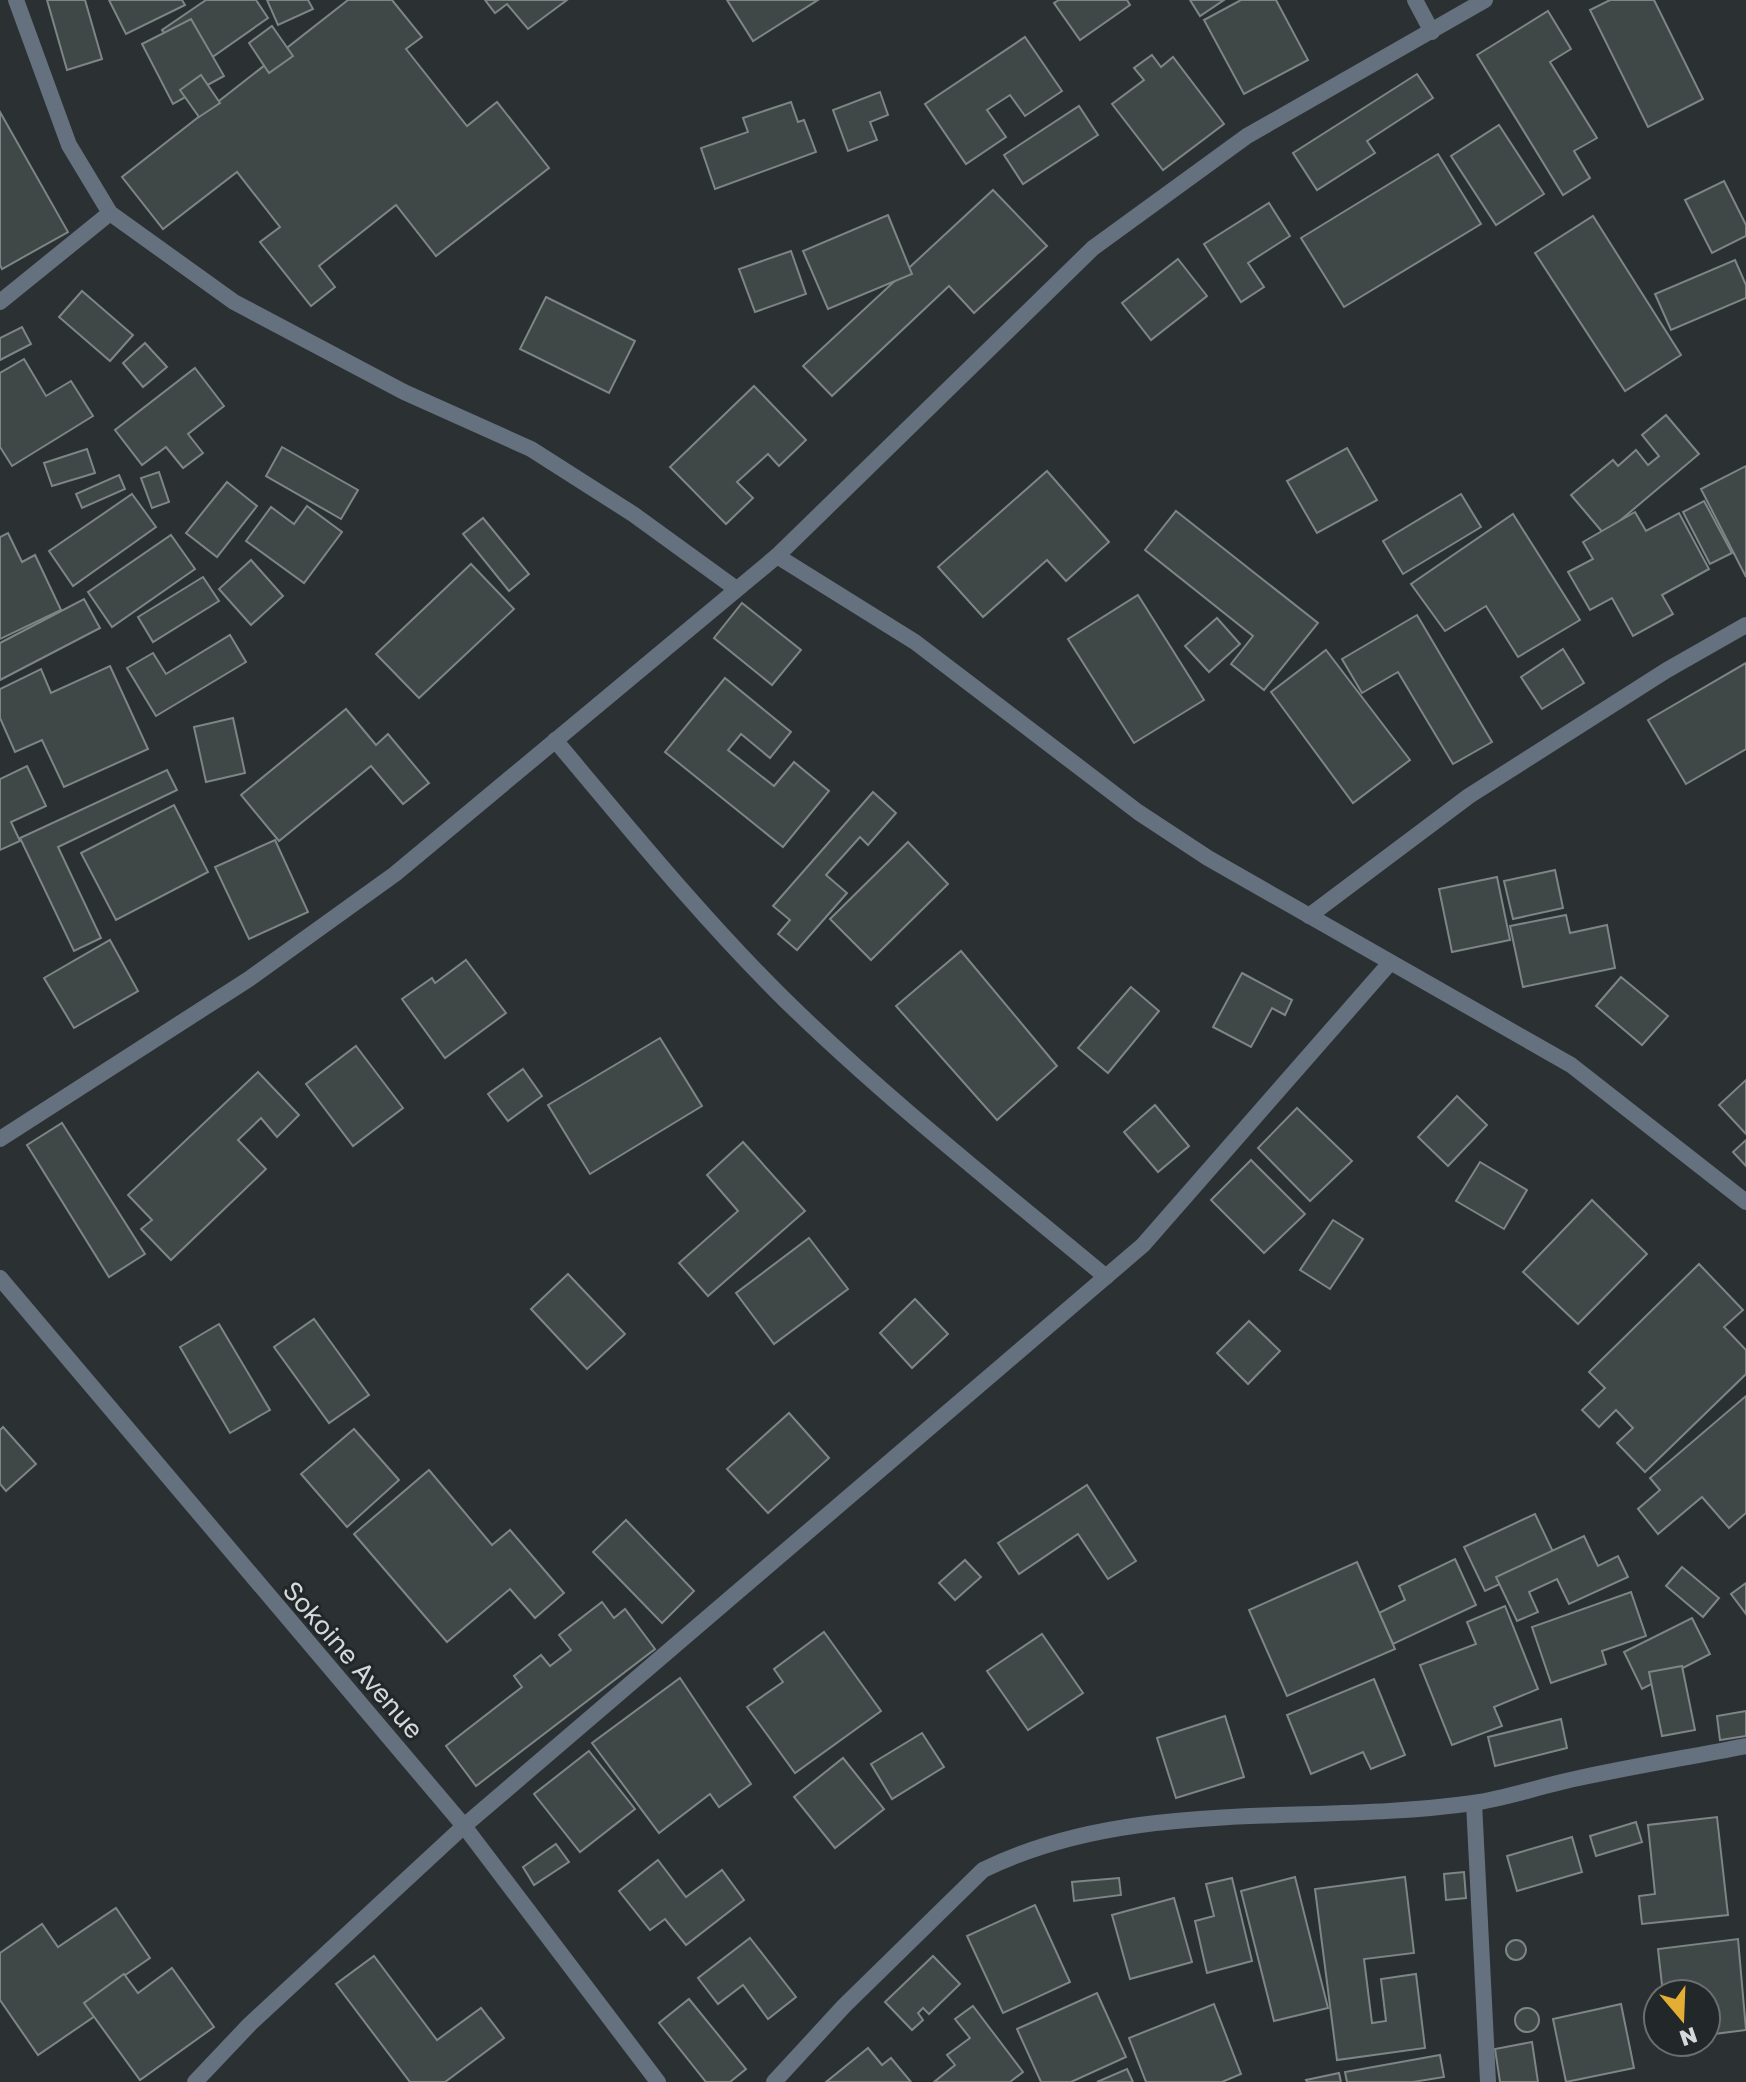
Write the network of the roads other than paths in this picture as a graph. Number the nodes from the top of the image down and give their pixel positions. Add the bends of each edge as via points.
1 (16, 0) edge
2 (1415, 0) edge
3 (1485, 0) edge
4 (1432, 32) junction
5 (110, 213) junction
6 (0, 302) edge
7 (777, 556) junction
8 (735, 588) junction
9 (1746, 625) edge
10 (555, 740) junction
11 (1309, 916) junction
12 (1389, 964) junction
13 (0, 1139) edge
14 (1746, 1202) edge
15 (1106, 1277) junction
16 (0, 1278) edge
17 (1746, 1746) edge
18 (1474, 1803) junction
19 (464, 1826) junction
20 (195, 2082) edge
21 (658, 2082) edge
22 (774, 2082) edge
23 (1488, 2082) edge

1 - 5 street via 69,145
2 - 4 street
3 - 4 street
4 - 7 street via 1247,136 1093,248
5 - 6 street
5 - 8 street via 234,302 404,392 531,449
7 - 8 street
7 - 11 street via 915,642 1138,812
8 - 10 street
9 - 11 street via 1469,796
10 - 13 street via 395,874 249,979
10 - 15 street via 684,894 785,1000
11 - 12 street
12 - 14 street via 1571,1065
12 - 15 street via 1225,1155 1143,1245
15 - 19 street
16 - 19 street, Sokoine Avenue
17 - 18 street
18 - 22 street via 1136,1825 1011,1856 983,1870
18 - 23 street
19 - 20 street via 250,2024
19 - 21 street, Sokoine Avenue

